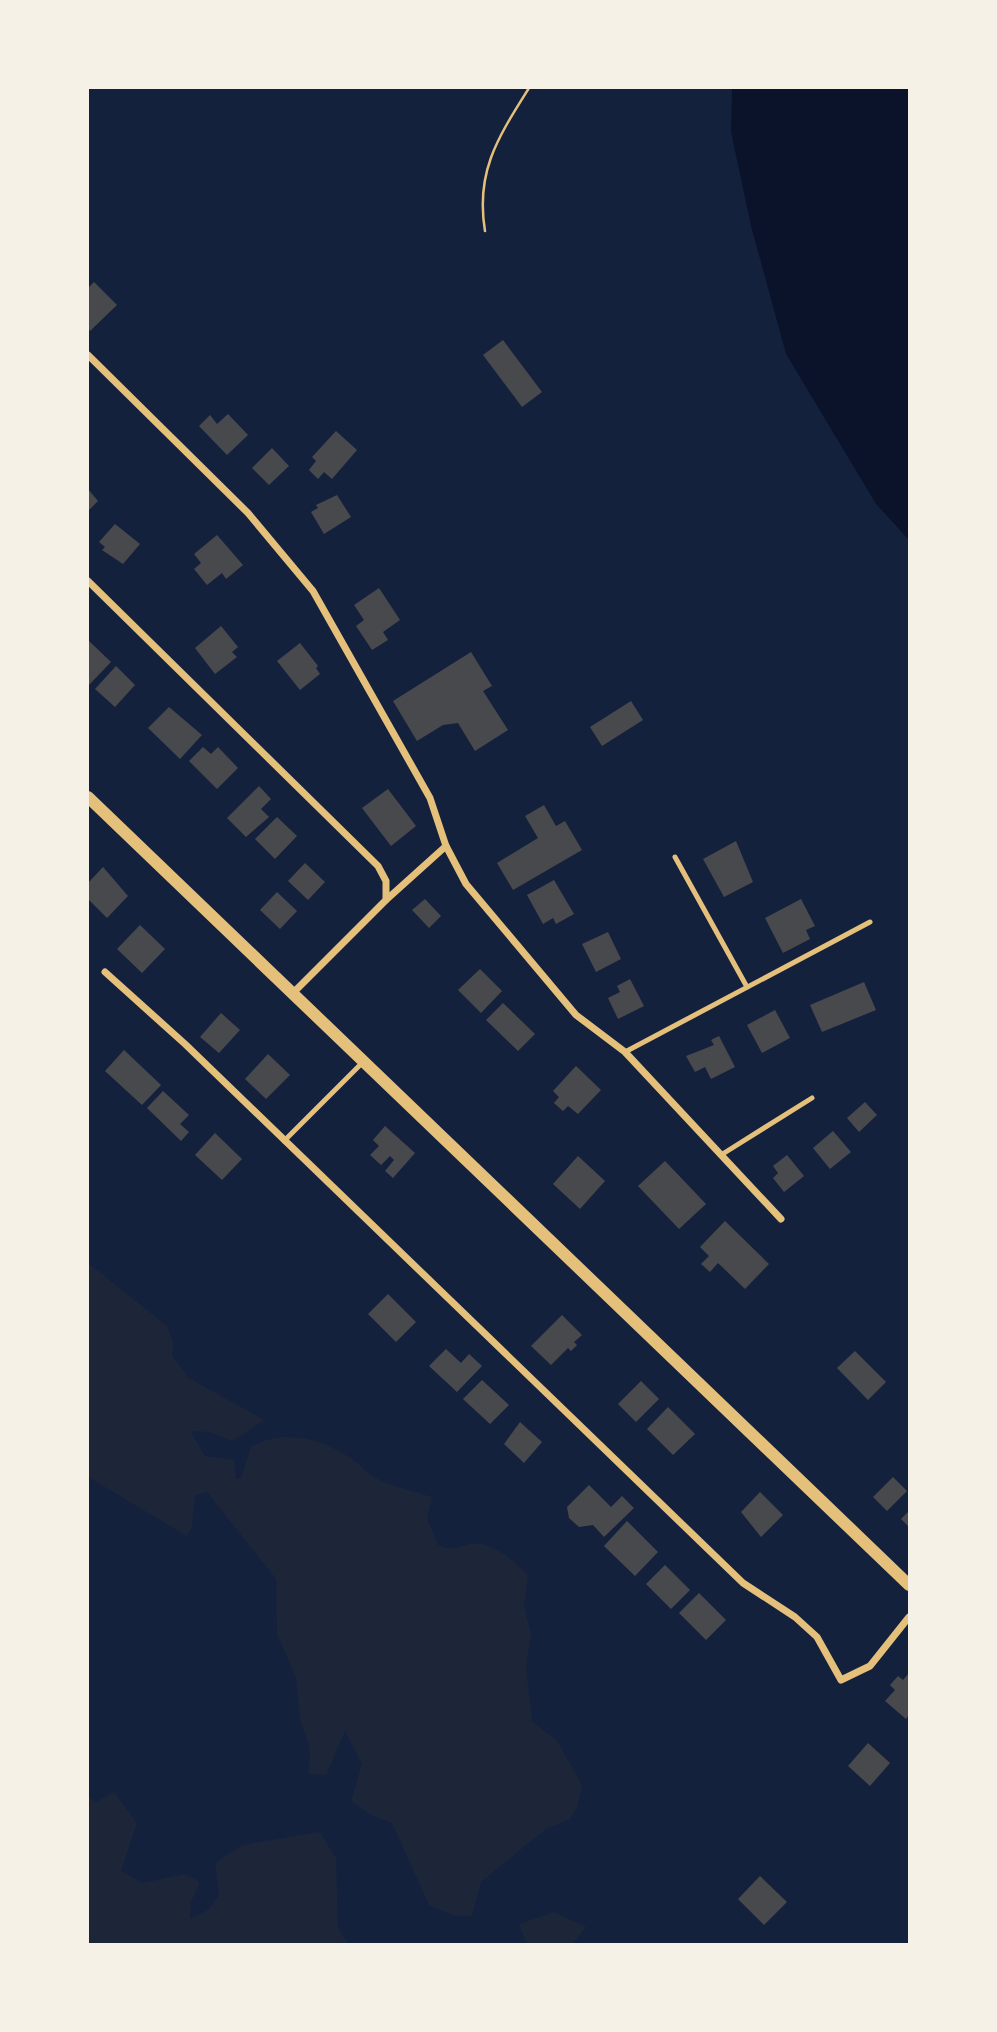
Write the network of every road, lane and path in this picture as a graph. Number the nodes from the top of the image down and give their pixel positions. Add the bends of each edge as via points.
1 (529, 88) edge
2 (485, 231) dead end
3 (88, 355) edge
4 (88, 581) edge
5 (88, 797) edge
6 (446, 846) junction
7 (675, 857) dead end
8 (386, 900) junction
9 (870, 922) dead end
10 (105, 972) dead end
11 (747, 987) junction
12 (292, 994) junction
13 (625, 1052) junction
14 (362, 1063) junction
15 (812, 1098) dead end
16 (284, 1141) junction
17 (721, 1155) junction
18 (781, 1219) dead end
19 (909, 1585) edge
20 (909, 1618) edge

1 - 2 path via 494,144 481,205
3 - 6 street via 248,513 313,592 430,798
4 - 8 street via 378,866 386,881
5 - 12 street
6 - 8 street
6 - 13 street via 466,884 547,984 576,1015
7 - 11 lane
8 - 12 street
9 - 11 lane
10 - 16 street
11 - 13 lane
12 - 14 street
13 - 17 street
14 - 16 lane
14 - 19 street
15 - 17 lane
16 - 20 street via 743,1583 817,1637 841,1680 870,1666
17 - 18 street

